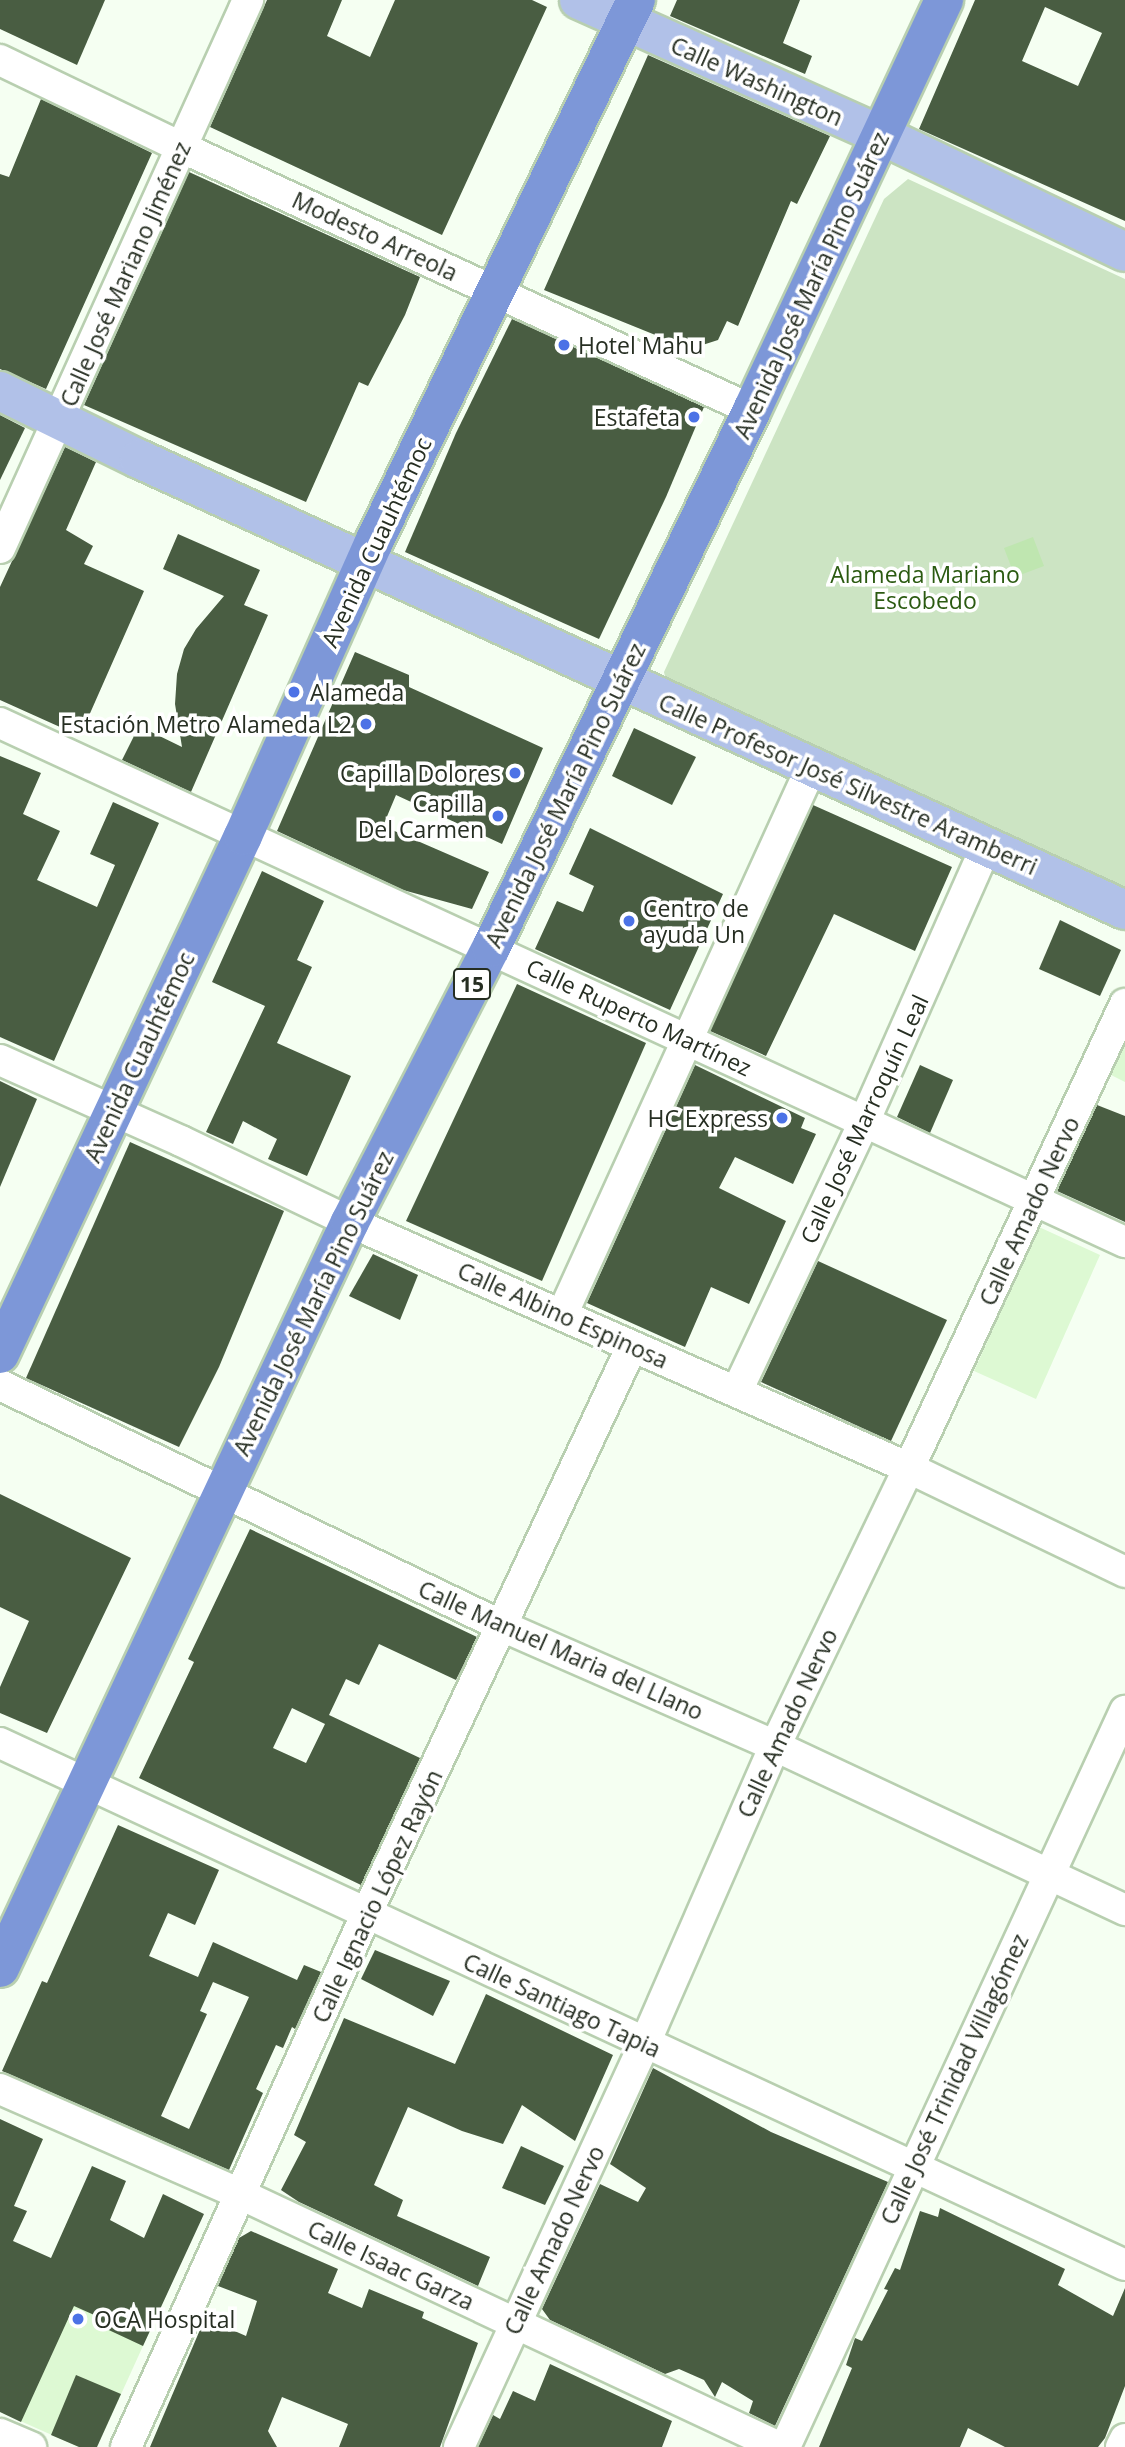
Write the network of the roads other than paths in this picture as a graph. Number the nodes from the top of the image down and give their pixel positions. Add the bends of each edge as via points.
1 (248, 0) edge
2 (579, 0) edge
3 (944, 0) edge
4 (630, 11) edge
5 (0, 60) edge
6 (883, 136) junction
7 (183, 148) junction
8 (1125, 252) edge
9 (496, 291) junction
10 (0, 391) edge
11 (752, 410) junction
12 (60, 419) junction
13 (0, 548) edge
14 (366, 561) junction
15 (621, 681) junction
16 (0, 723) edge
17 (811, 766) junction
18 (243, 836) junction
19 (987, 845) junction
20 (1125, 910) edge
21 (491, 948) junction
22 (1125, 1004) edge
23 (686, 1040) junction
24 (0, 1060) edge
25 (114, 1111) junction
26 (864, 1122) junction
27 (1035, 1199) junction
28 (349, 1222) junction
29 (1125, 1242) edge
30 (562, 1315) junction
31 (632, 1346) junction
32 (0, 1354) edge
33 (0, 1385) edge
34 (737, 1391) junction
35 (909, 1468) junction
36 (223, 1490) junction
37 (1125, 1573) edge
38 (502, 1626) junction
39 (1125, 1711) edge
40 (0, 1742) edge
41 (775, 1746) junction
42 (86, 1782) junction
43 (1049, 1874) junction
44 (1125, 1910) edge
45 (366, 1915) junction
46 (0, 1968) edge
47 (645, 2043) junction
48 (0, 2089) edge
49 (914, 2166) junction
50 (240, 2194) junction
51 (1125, 2265) edge
52 (515, 2325) junction
53 (0, 2434) edge
54 (1125, 2439) edge
55 (31, 2447) edge
56 (126, 2447) edge
57 (459, 2447) edge
58 (779, 2447) edge
59 (785, 2447) edge
60 (1121, 2447) edge

1 - 7 street, Calle José Mariano Jiménez
2 - 4 main road, Calle Washington
3 - 6 highway, Avenida José María Pino Suárez / 15
4 - 6 main road, Calle Washington
4 - 9 highway, Avenida Cuauhtémoc
5 - 7 street, Modesto Arreola
6 - 8 main road, Calle Washington
6 - 11 highway, Avenida José María Pino Suárez / 15
7 - 9 street, Modesto Arreola
7 - 12 street, Calle José Mariano Jiménez
9 - 11 street, Modesto Arreola
9 - 14 highway, Avenida Cuauhtémoc
10 - 12 main road, Calle Profesor José Silvestre Aramberri
11 - 15 highway, Avenida José María Pino Suárez / 15
12 - 13 street, Calle José Mariano Jiménez
12 - 14 main road, Calle Profesor José Silvestre Aramberri
14 - 15 main road, Calle Profesor José Silvestre Aramberri
14 - 18 highway, Avenida Cuauhtémoc
15 - 17 main road, Calle Profesor José Silvestre Aramberri
15 - 21 highway, Avenida José María Pino Suárez / 15
16 - 18 street, Calle Ruperto Martínez
17 - 19 main road, Calle Profesor José Silvestre Aramberri
17 - 23 street
18 - 21 street, Calle Ruperto Martínez
18 - 25 highway, Avenida Cuauhtémoc
19 - 20 main road, Calle Profesor José Silvestre Aramberri
19 - 26 street, Calle José Marroquín Leal
21 - 23 street, Calle Ruperto Martínez
21 - 28 highway, Avenida José María Pino Suárez / 15
22 - 27 street, Calle Amado Nervo
23 - 26 street, Calle Ruperto Martínez
23 - 30 street
24 - 25 street, Calle Albino Espinosa
25 - 28 street, Calle Albino Espinosa
25 - 32 highway, Avenida Cuauhtémoc
26 - 27 street, Calle Ruperto Martínez
26 - 34 street, Calle José Marroquín Leal
27 - 29 street, Calle Ruperto Martínez
27 - 35 street, Calle Amado Nervo
28 - 30 street, Calle Albino Espinosa
28 - 36 highway, Avenida José María Pino Suárez / 15
30 - 31 street, Calle Albino Espinosa
31 - 34 street, Calle Albino Espinosa
31 - 38 street, Calle Ignacio López Rayón
33 - 36 street, Calle Manuel Maria del Llano
34 - 35 street, Calle Albino Espinosa
35 - 37 street, Calle Albino Espinosa
35 - 41 street, Calle Amado Nervo
36 - 38 street, Calle Manuel Maria del Llano
36 - 42 highway, Avenida José María Pino Suárez / 15
38 - 41 street, Calle Manuel Maria del Llano
38 - 45 street, Calle Ignacio López Rayón
39 - 43 street, Calle José Trinidad Villagómez
40 - 42 street, Calle Santiago Tapia
41 - 43 street, Calle Manuel Maria del Llano
41 - 47 street, Calle Amado Nervo
42 - 45 street, Calle Santiago Tapia
42 - 46 highway, Avenida José María Pino Suárez / 15
43 - 44 street, Calle Manuel Maria del Llano
43 - 49 street, Calle José Trinidad Villagómez
45 - 47 street, Calle Santiago Tapia
45 - 50 street, Calle Ignacio López Rayón
47 - 49 street, Calle Santiago Tapia
47 - 52 street, Calle Amado Nervo
48 - 50 street, Calle Isaac Garza
49 - 51 street, Calle Santiago Tapia
49 - 59 street, Calle José Trinidad Villagómez
50 - 52 street, Calle Isaac Garza
50 - 56 street, Calle Ignacio López Rayón
52 - 57 street, Calle Amado Nervo
52 - 58 street, Calle Isaac Garza
53 - 55 street
54 - 60 street

